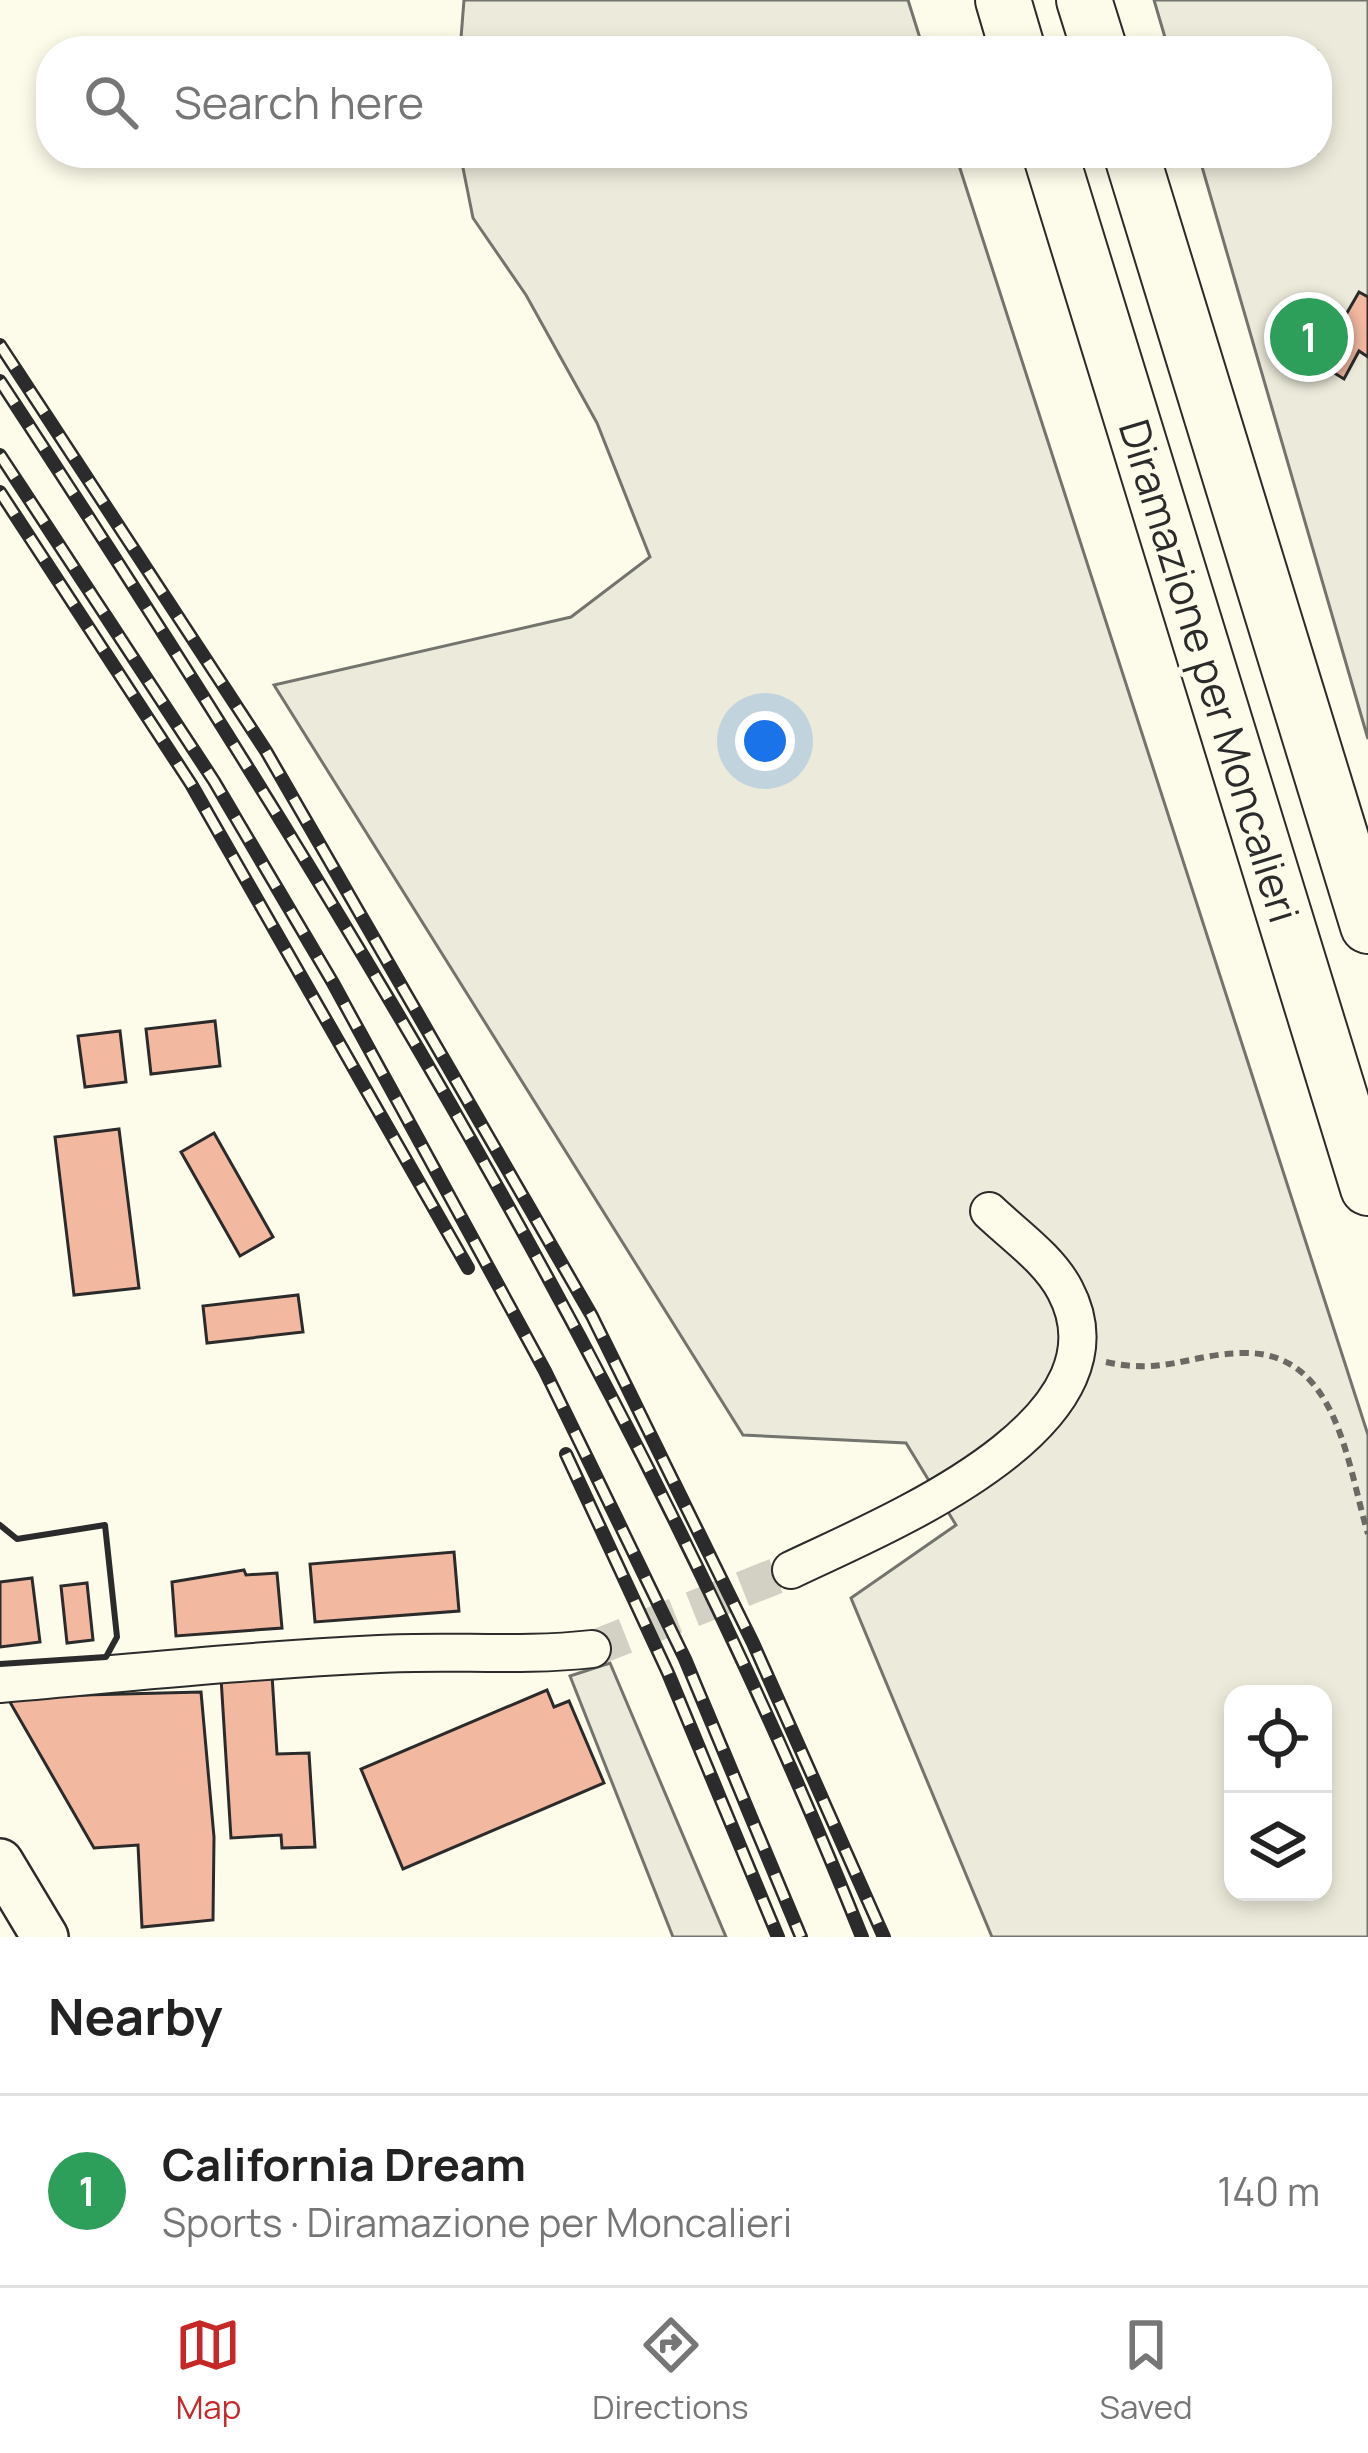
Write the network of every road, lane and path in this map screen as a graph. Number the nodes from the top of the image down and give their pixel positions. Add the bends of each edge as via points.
1 (1003, 0) edge
2 (1084, 0) edge
3 (1014, 36) edge
4 (1095, 36) edge
5 (1055, 168) edge
6 (1136, 168) edge
7 (1368, 926) edge
8 (1368, 1188) edge
9 (989, 1211) dead end
10 (1073, 1355) junction
11 (1368, 1534) edge
12 (791, 1570) tunnel mouth
13 (592, 1649) tunnel mouth
14 (0, 1684) edge
15 (0, 1862) edge
16 (45, 1937) edge

1 - 3 highway
2 - 4 highway
5 - 8 highway, Diramazione per Moncalieri
6 - 7 highway, Diramazione per Moncalieri
9 - 10 street via 1066,1292
10 - 11 path via 1145,1371 1243,1353 1306,1373 1327,1396
10 - 12 street via 1042,1423 997,1459
13 - 14 street via 387,1653
15 - 16 main road

